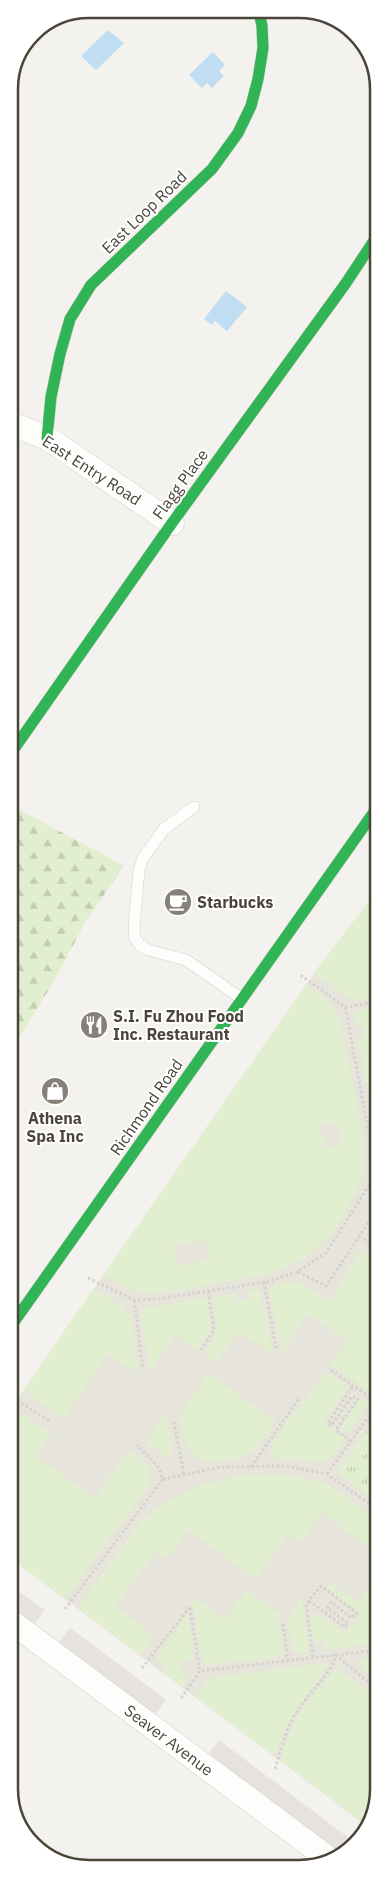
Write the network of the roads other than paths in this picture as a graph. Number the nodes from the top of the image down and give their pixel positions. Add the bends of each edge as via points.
1 (260, 17) edge
2 (370, 247) edge
3 (18, 426) edge
4 (47, 438) junction
5 (172, 522) junction
6 (18, 744) edge
7 (194, 807) dead end
8 (370, 819) edge
9 (242, 999) junction
10 (17, 1317) edge
11 (17, 1626) edge
12 (324, 1856) edge

1 - 4 street, East Loop Road via 263,48 258,80 251,106 238,133 212,169 90,285 70,319 51,397
2 - 5 street, Flagg Place
3 - 4 street, East Entry Road
4 - 5 street, East Entry Road
5 - 6 street, Flagg Place
7 - 9 lane via 164,829 143,858 139,870 135,938 148,950 186,960
8 - 9 street, Richmond Road
9 - 10 street, Richmond Road
11 - 12 street, Seaver Avenue

